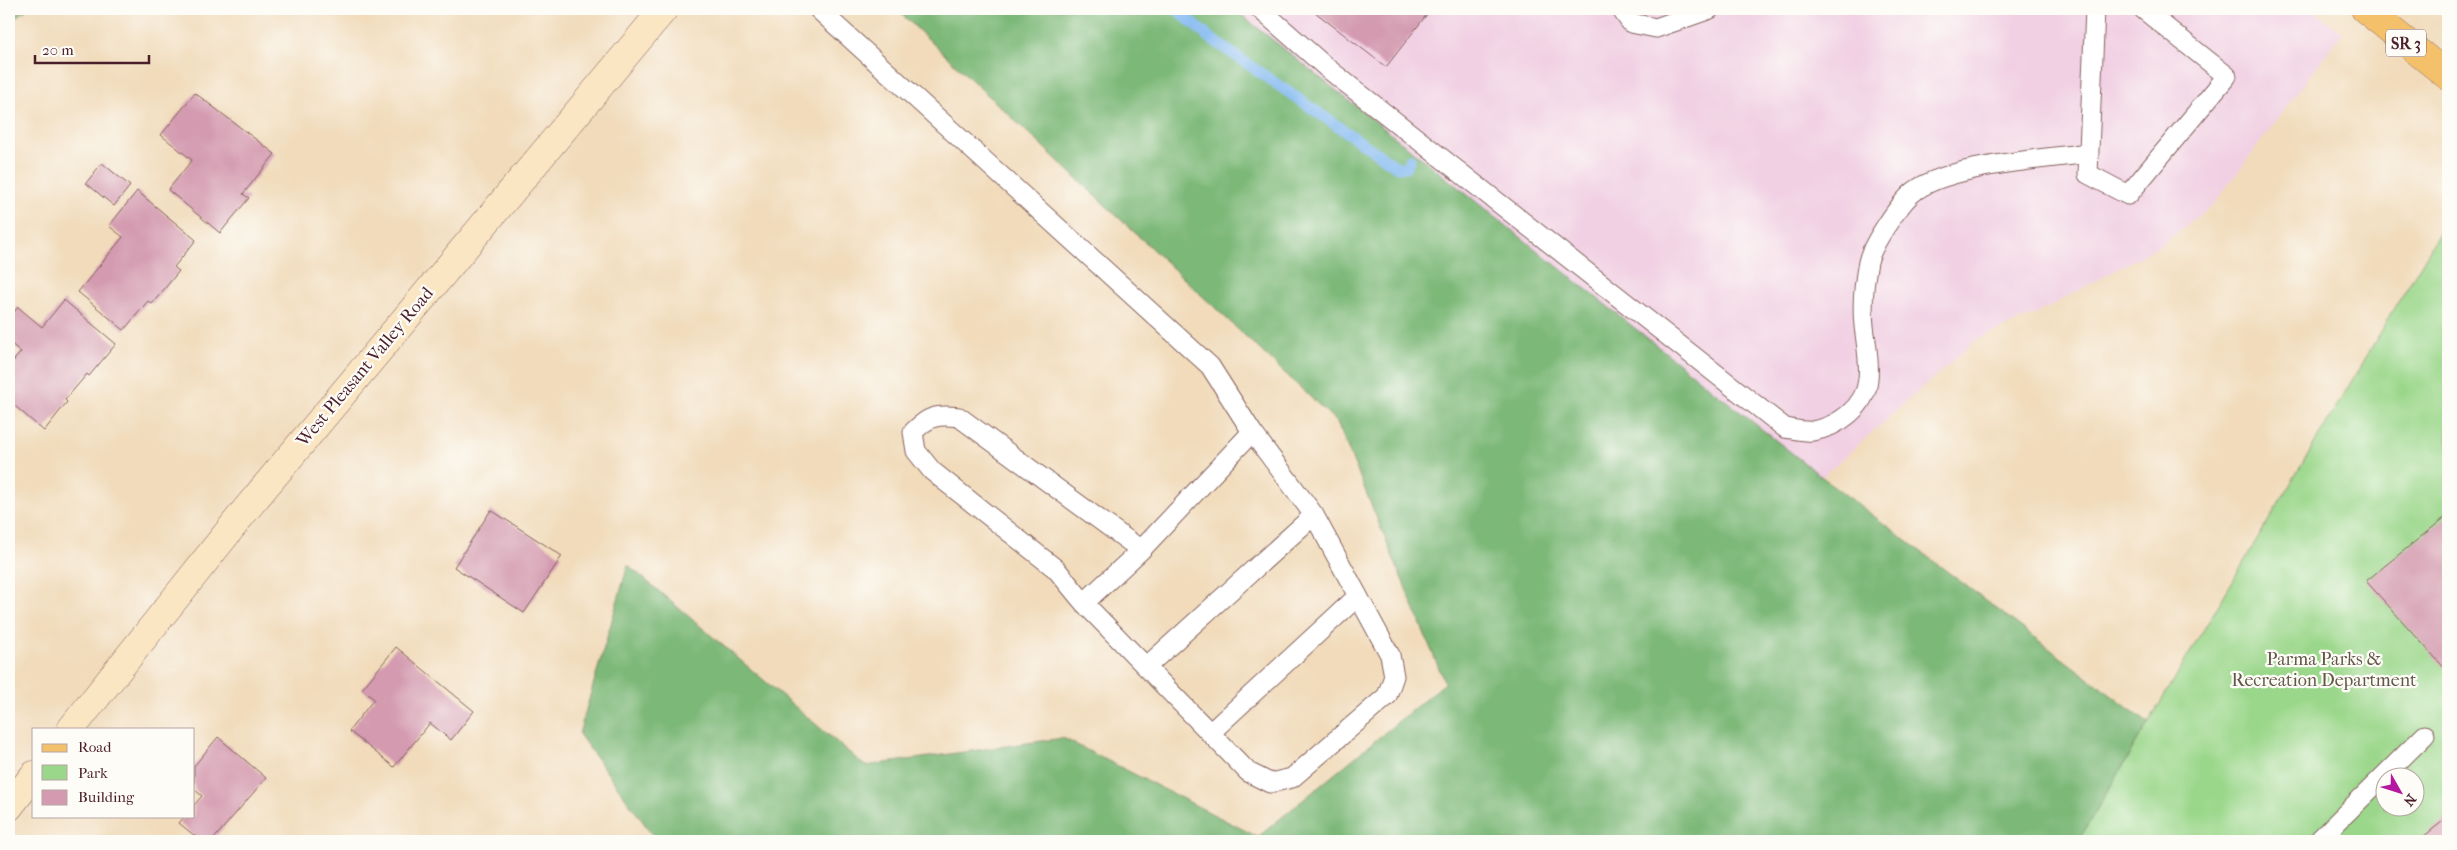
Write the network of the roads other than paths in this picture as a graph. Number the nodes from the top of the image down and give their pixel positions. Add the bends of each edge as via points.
1 (664, 9) edge
2 (818, 9) edge
3 (1260, 9) edge
4 (1621, 9) edge
5 (1710, 9) edge
6 (2095, 9) edge
7 (2143, 9) edge
8 (2365, 9) edge
9 (2448, 76) edge
10 (2089, 153) junction
11 (1252, 432) junction
12 (1314, 515) junction
13 (1141, 550) junction
14 (1358, 596) junction
15 (1084, 603) junction
16 (1146, 667) junction
17 (72, 728) edge
18 (1210, 733) junction
19 (2425, 735) dead end
20 (32, 777) edge
21 (9, 806) edge
22 (2318, 841) edge

1 - 17 main road, West Pleasant Valley Road via 248,507
2 - 11 lane via 1210,366
3 - 10 lane via 1327,68 1785,428 1810,431 1837,424 1864,396 1868,379 1864,289 1869,260 1885,228 1910,194 1963,171
4 - 5 lane via 1632,23 1656,28
6 - 10 lane
7 - 10 lane via 2227,76 2128,195 2088,174
8 - 9 main road, SR 3
11 - 12 lane
11 - 13 lane
12 - 14 lane
12 - 16 lane
13 - 15 lane
13 - 15 lane via 959,417 940,415 924,420 913,432 916,451 932,471 1056,569
14 - 18 lane
14 - 18 lane via 1390,655 1394,676 1387,696 1292,778 1270,783 1248,772
15 - 16 lane
16 - 18 lane
19 - 22 lane
20 - 21 main road

